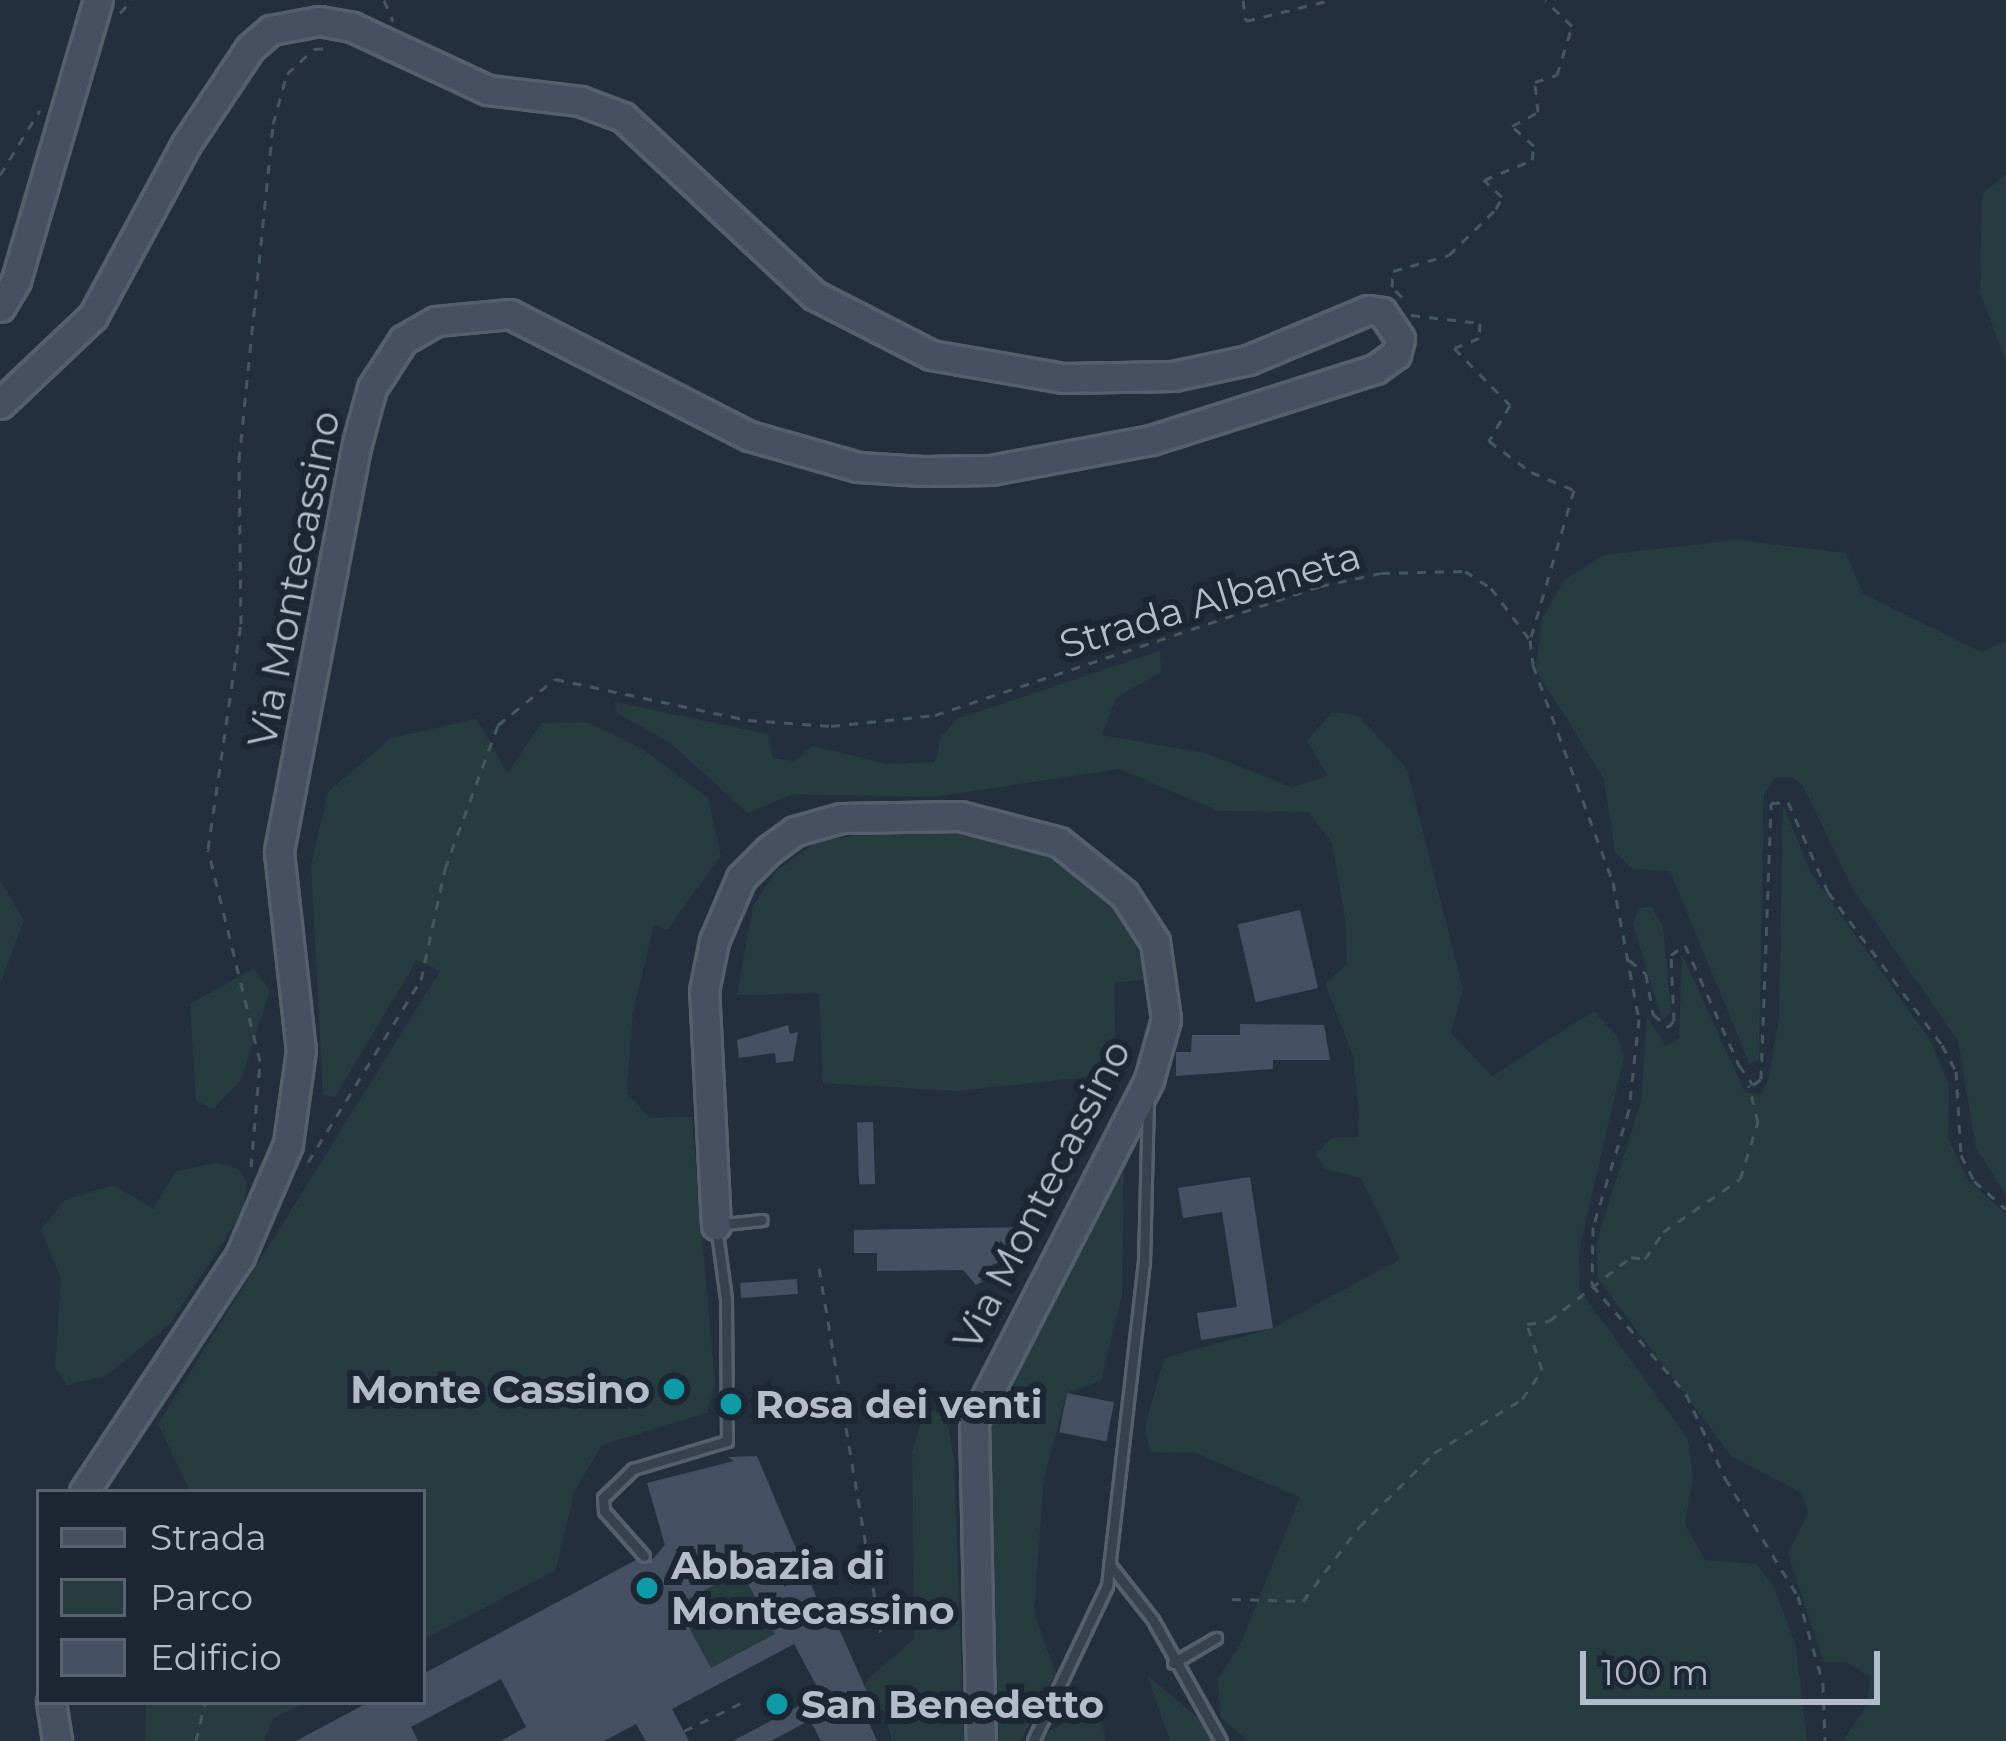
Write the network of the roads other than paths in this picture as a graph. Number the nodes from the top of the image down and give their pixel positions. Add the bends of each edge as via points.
1 (98, 0) edge
2 (0, 307) edge
3 (0, 404) edge
4 (1149, 1080) junction
5 (762, 1220) dead end
6 (716, 1225) junction
7 (85, 1489) edge
8 (644, 1556) dead end
9 (1109, 1564) junction
10 (1216, 1638) dead end
11 (1173, 1664) junction
12 (51, 1705) edge
13 (57, 1741) edge
14 (981, 1741) edge
15 (1033, 1741) edge
16 (1220, 1741) edge

1 - 2 street via 16,280
3 - 7 street, Via Montecassino via 93,316 186,144 250,48 291,23 357,30 488,90 580,100 623,117 814,295 931,356 1063,378 1172,376 1248,360 1367,310 1382,312 1400,339 1396,354 1375,369 1151,440 991,470 922,471 858,467 749,436 510,314 436,321 404,340 372,388 356,447 279,852 300,1091 275,1180 240,1256
4 - 6 street, Via Montecassino via 1166,1019 1163,970 1141,916 1089,859 1030,830 960,816 873,815 794,831 741,878 714,940 701,1051
4 - 9 lane via 1144,1263
4 - 14 street, Via Montecassino via 974,1420
5 - 6 lane
6 - 8 lane via 727,1441 632,1469 607,1488 604,1511
9 - 11 lane via 1153,1620
9 - 15 lane via 1072,1667
10 - 11 lane
11 - 16 lane
12 - 13 street

